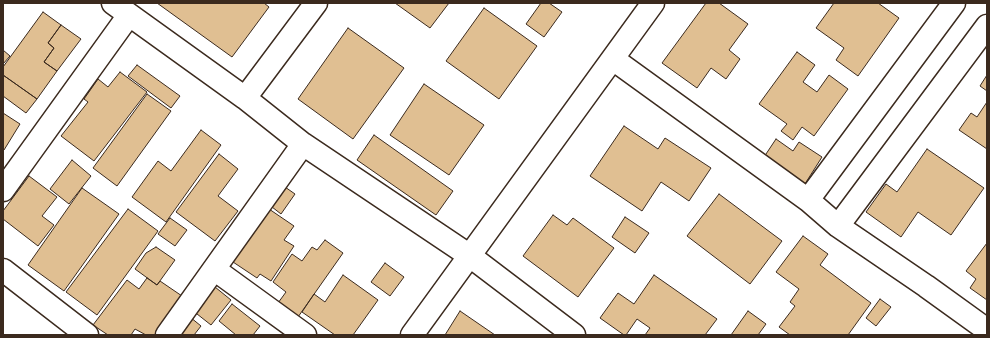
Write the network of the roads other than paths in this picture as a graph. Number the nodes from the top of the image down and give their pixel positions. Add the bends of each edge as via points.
1 (316, 3) edge
2 (653, 3) edge
3 (954, 3) edge
4 (121, 9) edge
5 (987, 26) edge
6 (613, 59) junction
7 (245, 98) junction
8 (303, 144) junction
9 (3, 190) edge
10 (808, 200) junction
11 (838, 226) junction
12 (470, 256) junction
13 (214, 269) junction
14 (3, 270) edge
15 (64, 329) edge
16 (987, 330) edge
17 (87, 335) edge
18 (167, 335) edge
19 (305, 335) edge
20 (412, 335) edge
21 (574, 335) edge

1 - 7 street
2 - 6 street
3 - 10 street
4 - 7 street
4 - 9 street
5 - 11 street
6 - 10 street
6 - 12 street
7 - 8 street
8 - 12 street
8 - 13 street
10 - 11 street
11 - 16 street
12 - 20 street
12 - 21 street
13 - 18 street
13 - 19 street
14 - 15 street
15 - 17 street

